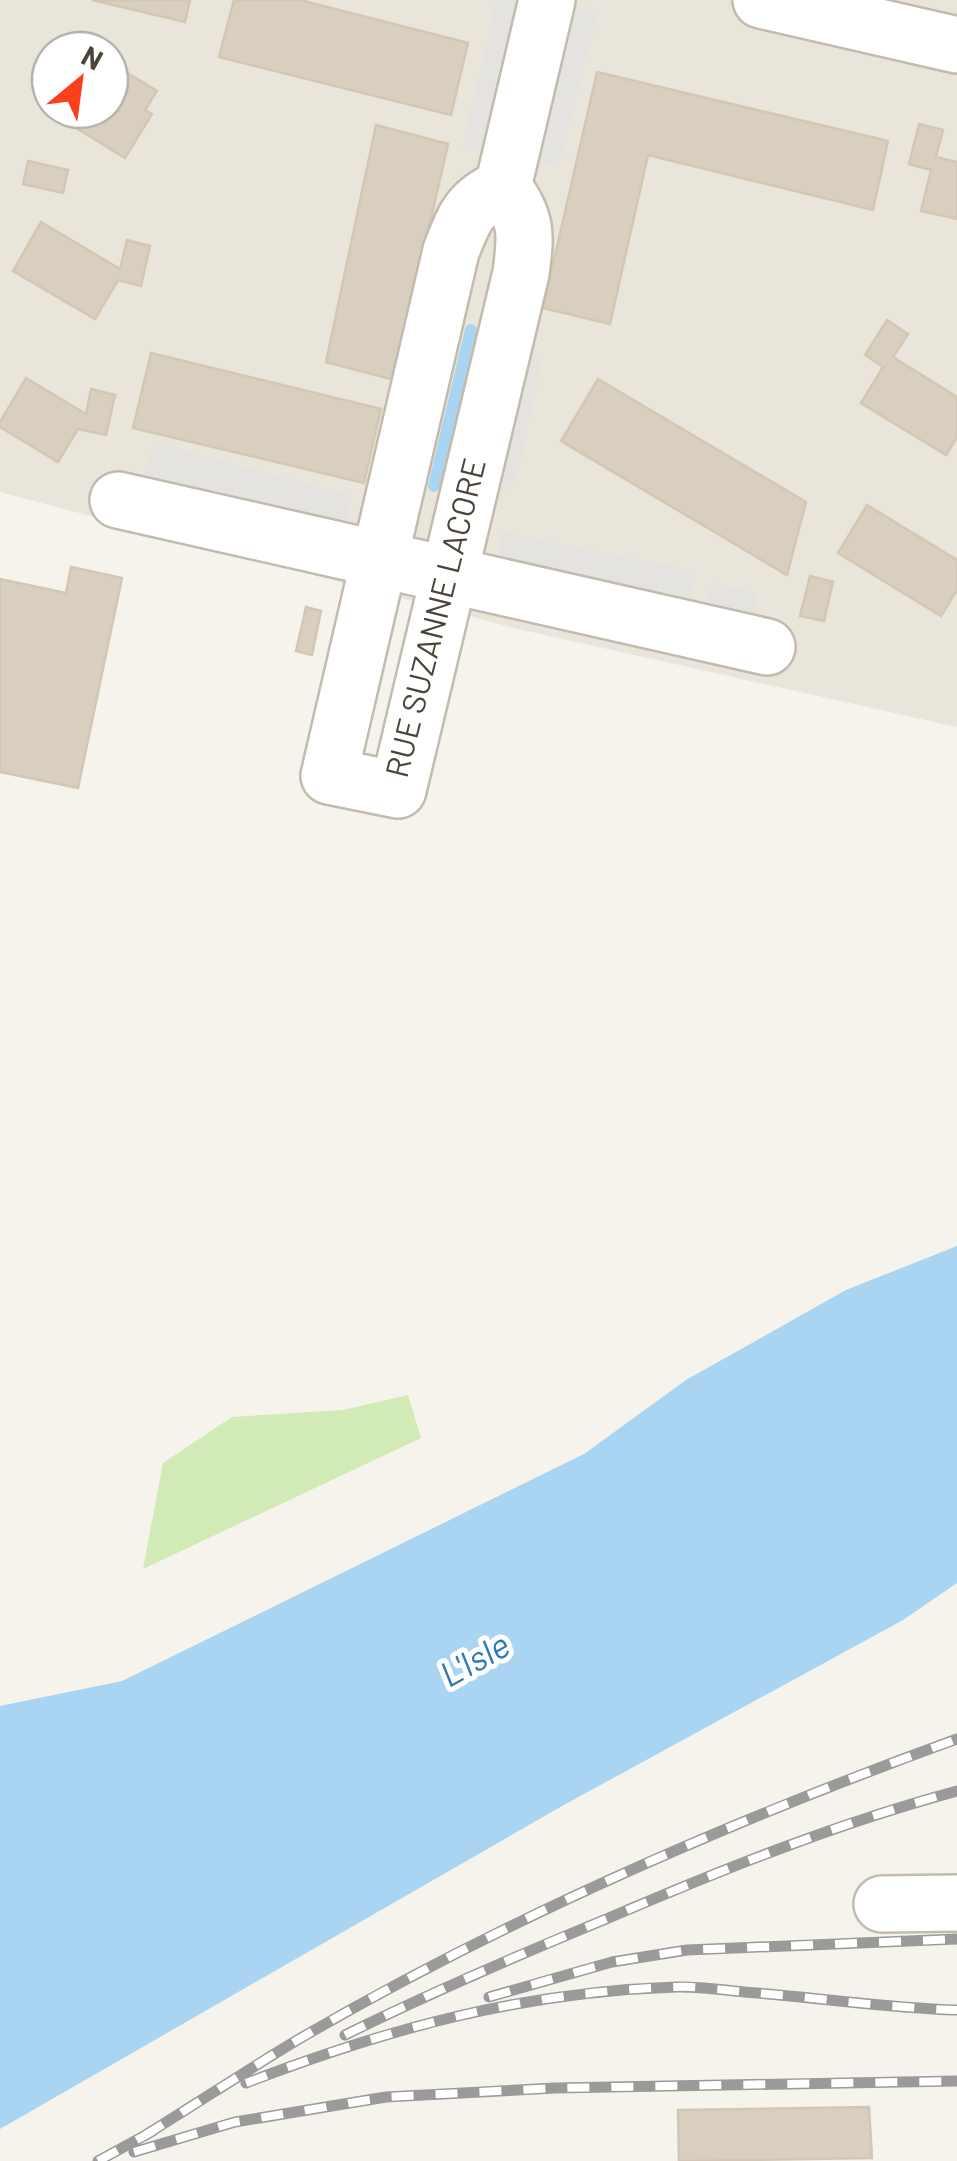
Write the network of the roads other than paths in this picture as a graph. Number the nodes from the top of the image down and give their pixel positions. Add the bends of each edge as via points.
1 (547, 0) edge
2 (760, 0) edge
3 (957, 45) edge
4 (504, 188) junction
5 (450, 258) junction
6 (521, 273) junction
7 (118, 500) dead end
8 (379, 559) junction
9 (449, 575) junction
10 (768, 647) dead end
11 (957, 1903) edge
12 (882, 1904) dead end

1 - 4 street
2 - 3 street
4 - 5 street, RUE SUZANNE LACORE via 477,200
4 - 6 street, RUE SUZANNE LACORE via 520,208 526,235
5 - 6 street via 463,283 482,291 500,291
5 - 8 street, RUE SUZANNE LACORE
6 - 9 street, RUE SUZANNE LACORE
7 - 8 street
8 - 9 street
8 - 9 street, RUE SUZANNE LACORE via 329,776 398,790
9 - 10 street
11 - 12 street

